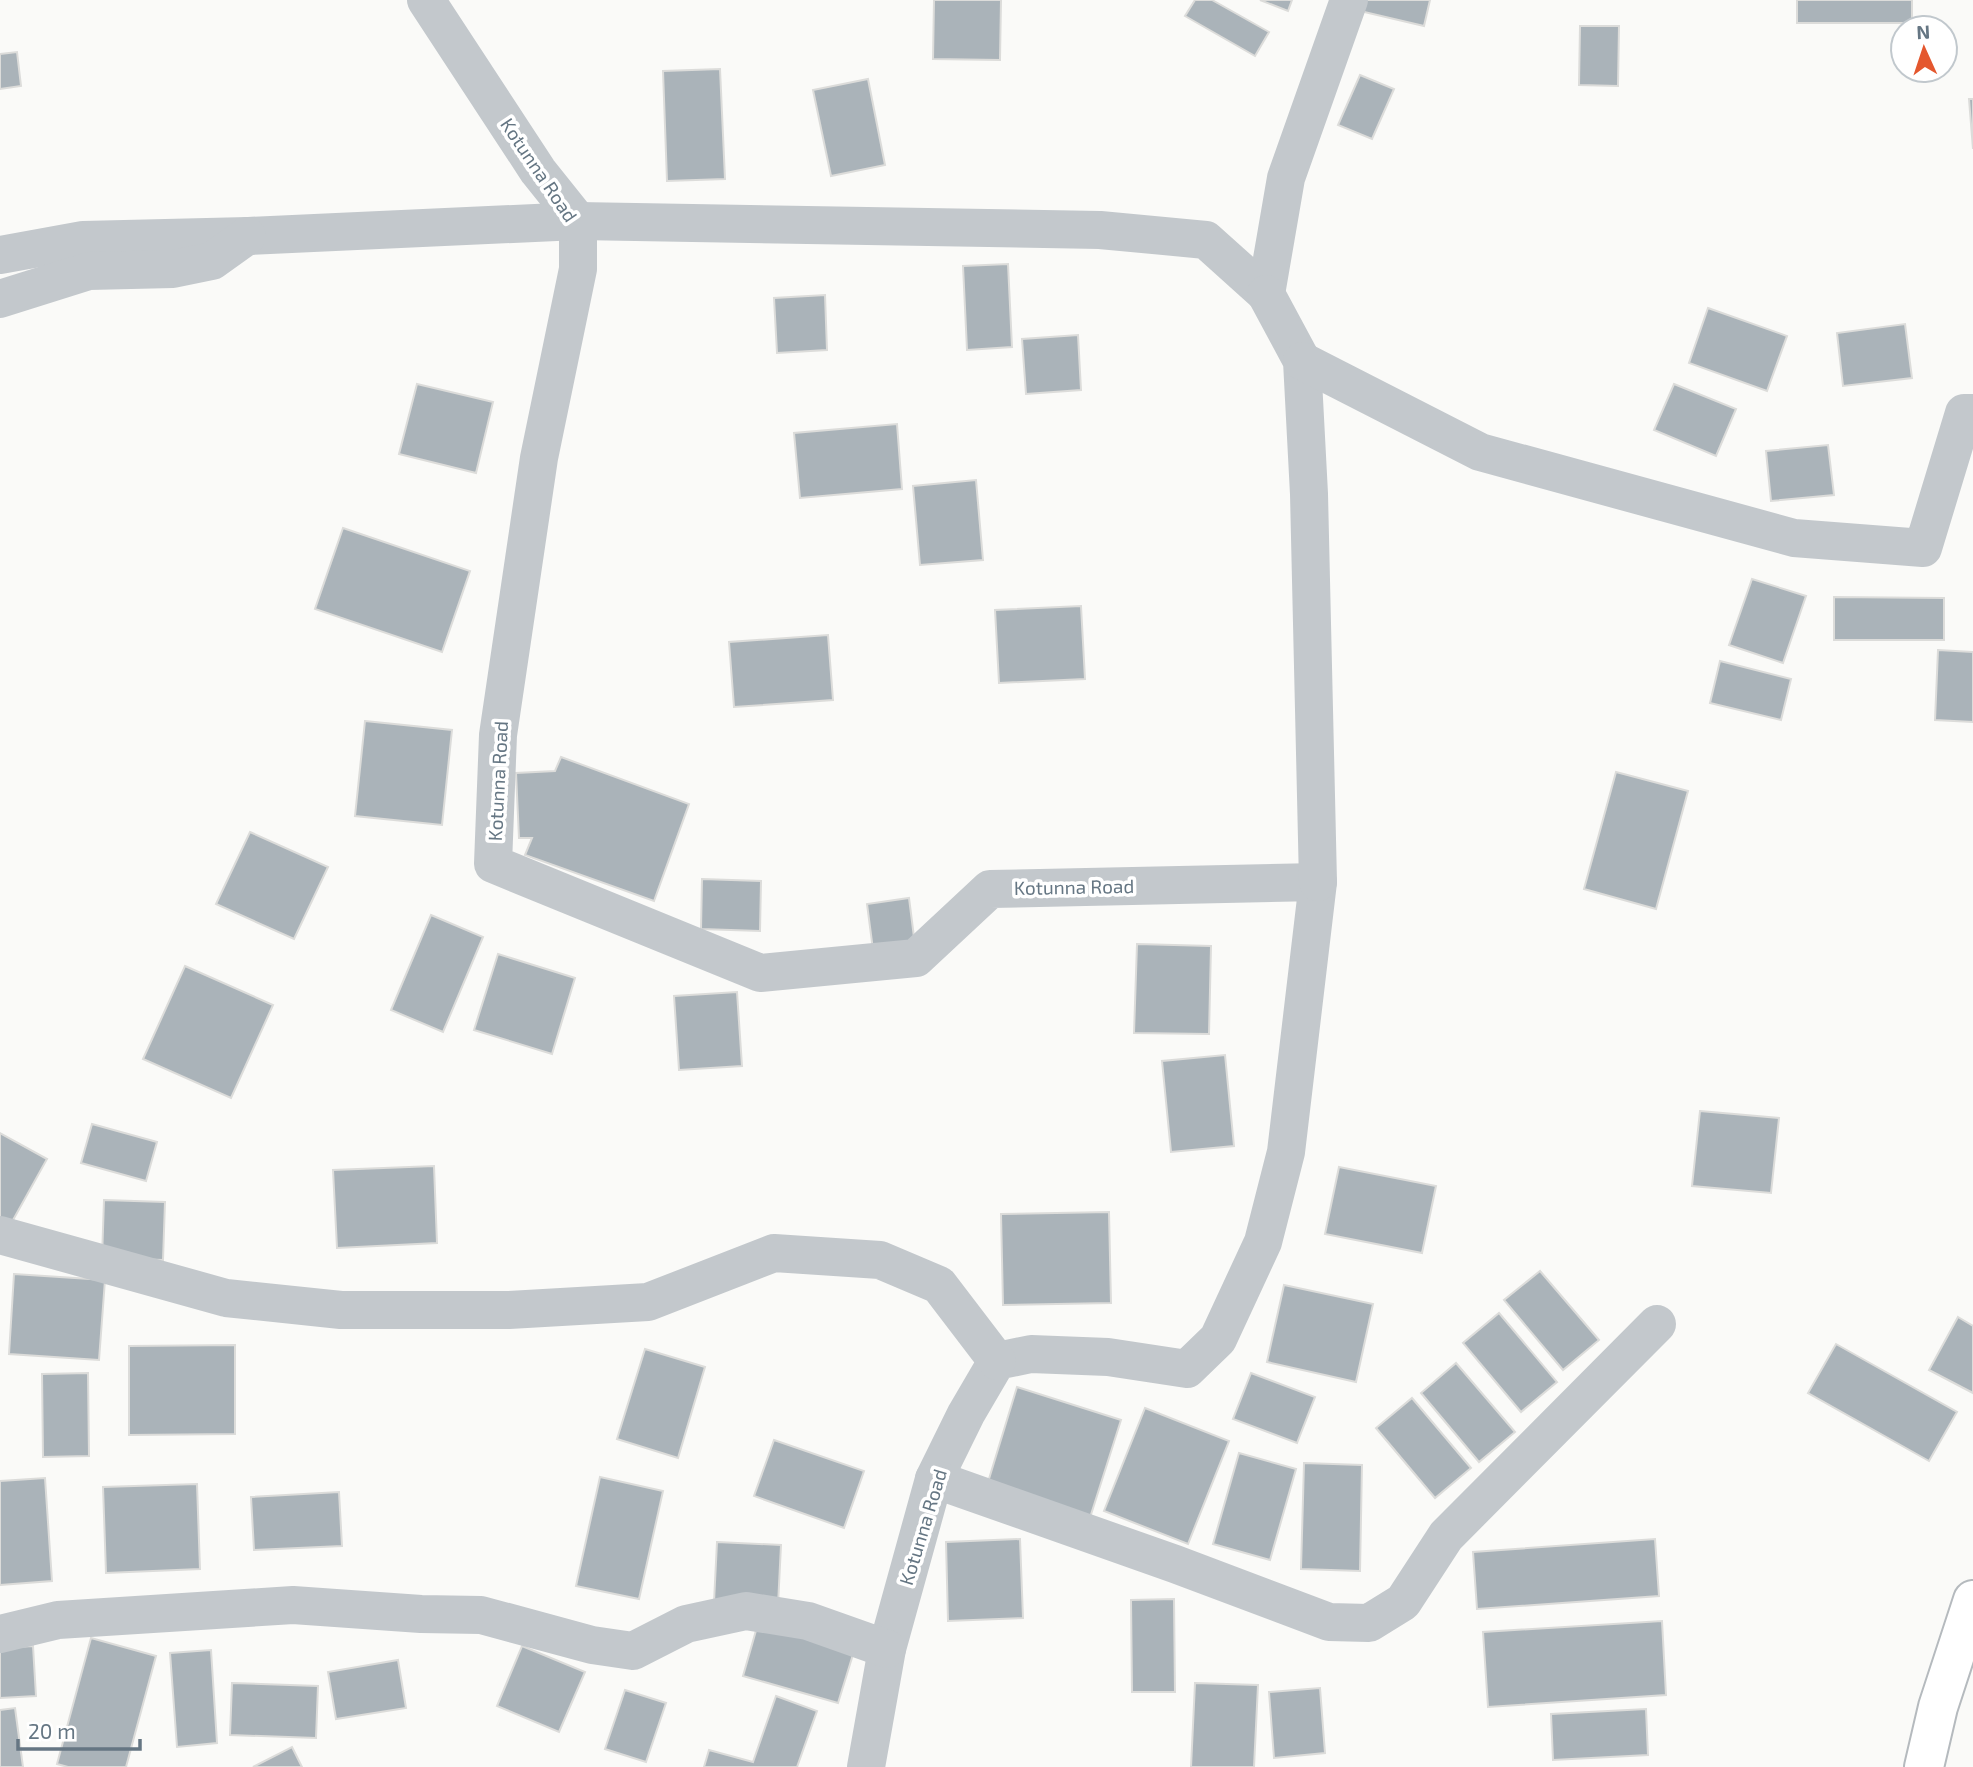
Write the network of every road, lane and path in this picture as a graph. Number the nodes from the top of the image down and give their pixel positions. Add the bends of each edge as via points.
1 (426, 0) edge
2 (1349, 0) edge
3 (578, 221) junction
4 (248, 236) junction
5 (0, 255) edge
6 (1266, 295) junction
7 (0, 299) edge
8 (1302, 361) junction
9 (1973, 413) edge
10 (1318, 882) junction
11 (0, 1235) edge
12 (1657, 1324) dead end
13 (997, 1361) junction
14 (934, 1479) junction
15 (1973, 1600) edge
16 (0, 1634) edge
17 (887, 1649) junction
18 (866, 1767) edge
19 (1924, 1767) edge

1 - 3 street, Kotunna Road via 538,171
2 - 6 street via 1286,178
3 - 4 street
3 - 6 street via 1100,230 1206,240
3 - 10 street, Kotunna Road via 578,269 539,458 498,735 493,864 760,973 916,958 990,888
4 - 5 street via 83,240
4 - 7 street via 212,261 173,269 89,271
6 - 8 street
8 - 9 street via 1480,452 1794,538 1923,548 1964,413
8 - 10 street
10 - 13 street via 1286,1152 1263,1242 1218,1339 1187,1369 1108,1356 1031,1354
11 - 13 street via 226,1298 341,1310 509,1310 648,1302 774,1253 880,1260 939,1285
12 - 14 street via 1446,1536 1403,1602 1369,1623 1329,1622
13 - 14 street, Kotunna Road
14 - 17 street, Kotunna Road
15 - 19 main road
16 - 17 street via 58,1620 293,1605 481,1615 592,1646 633,1651 686,1623 746,1611 808,1620
17 - 18 street, Kotunna Road

